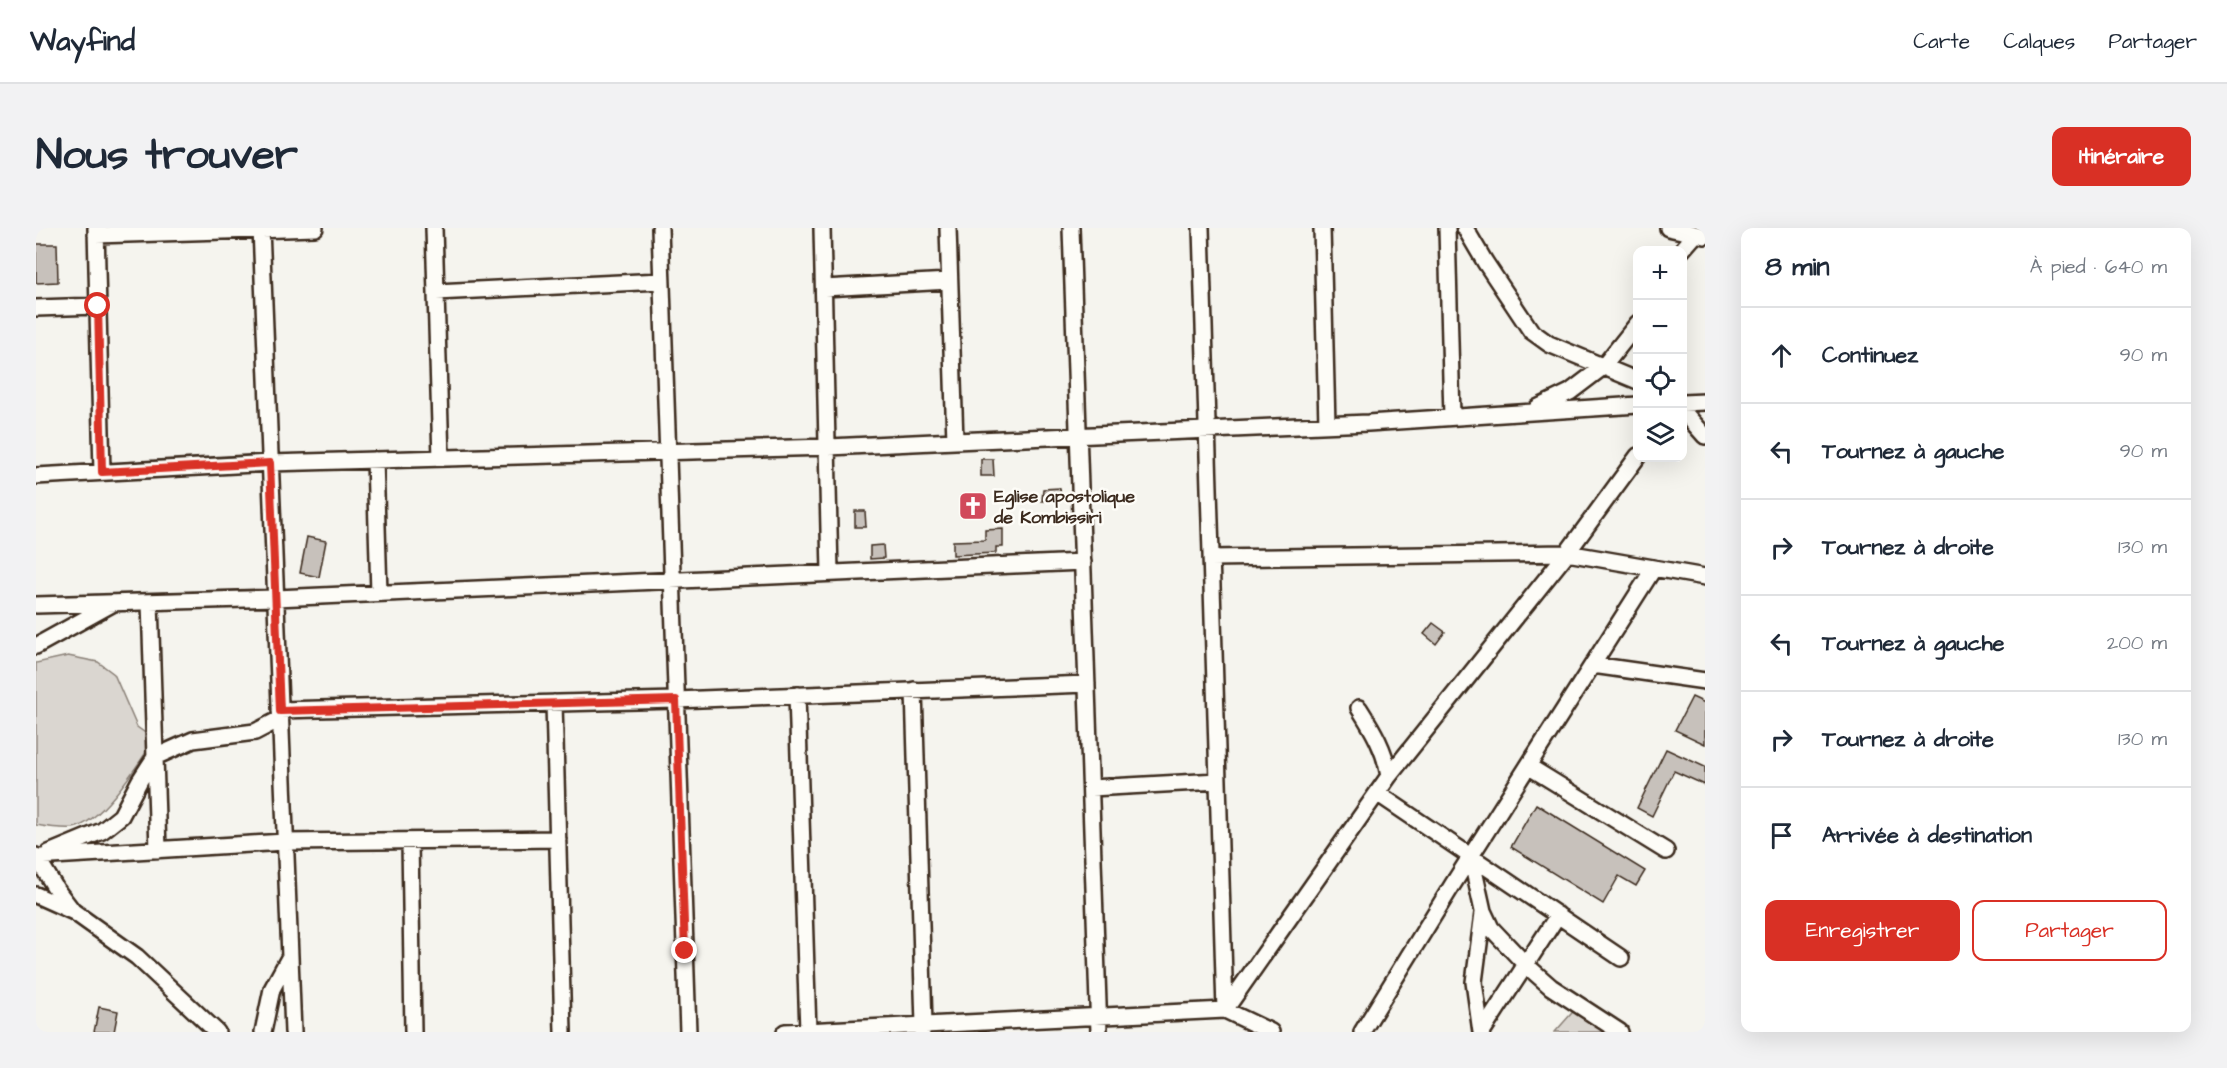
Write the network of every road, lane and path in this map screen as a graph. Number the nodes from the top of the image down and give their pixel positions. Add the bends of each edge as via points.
1 (315, 228) edge
2 (434, 228) edge
3 (660, 228) edge
4 (822, 228) edge
5 (948, 228) edge
6 (1071, 228) edge
7 (1201, 228) edge
8 (1322, 228) edge
9 (1447, 228) edge
10 (1465, 228) edge
11 (1668, 228) edge
12 (261, 229) edge
13 (96, 231) edge
14 (1700, 235) edge
15 (1687, 246) edge
16 (661, 281) junction
17 (950, 281) junction
18 (824, 288) junction
19 (436, 292) junction
20 (98, 306) junction
21 (36, 308) edge
22 (1633, 329) edge
23 (1603, 367) junction
24 (1633, 379) edge
25 (1705, 402) edge
26 (1687, 403) edge
27 (1633, 405) edge
28 (1528, 412) junction
29 (1687, 416) edge
30 (1452, 417) junction
31 (1327, 425) junction
32 (1207, 430) junction
33 (1078, 436) junction
34 (1705, 436) edge
35 (955, 441) junction
36 (829, 447) junction
37 (667, 451) junction
38 (441, 458) junction
39 (375, 460) junction
40 (1634, 462) edge
41 (270, 463) junction
42 (102, 472) junction
43 (36, 476) edge
44 (1567, 554) junction
45 (1211, 558) junction
46 (1083, 562) junction
47 (1654, 568) junction
48 (830, 573) junction
49 (1705, 577) edge
50 (672, 580) junction
51 (379, 593) junction
52 (276, 598) junction
53 (150, 602) junction
54 (115, 603) junction
55 (36, 605) edge
56 (36, 646) edge
57 (1593, 665) junction
58 (1705, 681) edge
59 (1087, 684) junction
60 (914, 690) junction
61 (797, 695) junction
62 (676, 700) junction
63 (554, 703) junction
64 (1359, 708) dead end
65 (280, 715) junction
66 (155, 757) junction
67 (1528, 766) junction
68 (1389, 776) junction
69 (1218, 781) junction
70 (1091, 788) junction
71 (1377, 793) junction
72 (558, 839) junction
73 (410, 841) junction
74 (285, 842) junction
75 (158, 850) junction
76 (1666, 851) dead end
77 (1471, 856) junction
78 (37, 857) edge
79 (36, 895) edge
80 (1484, 911) junction
81 (74, 912) junction
82 (1558, 915) junction
83 (290, 956) junction
84 (1621, 958) dead end
85 (1526, 965) junction
86 (1225, 1010) junction
87 (1099, 1024) edge
88 (923, 1029) edge
89 (808, 1031) edge
90 (217, 1032) edge
91 (263, 1032) edge
92 (292, 1032) edge
93 (412, 1032) edge
94 (563, 1032) edge
95 (688, 1032) edge
96 (785, 1032) edge
97 (1271, 1032) edge
98 (1362, 1032) edge
99 (1482, 1032) edge
100 (1620, 1032) edge

1 - 12 street
2 - 19 street
3 - 16 street
4 - 18 street
5 - 17 street
6 - 33 street
7 - 32 street
8 - 31 street
9 - 30 street
10 - 23 street via 1532,331 1549,344
11 - 14 street
12 - 13 street
12 - 41 street
13 - 20 street
14 - 15 street
16 - 19 street
16 - 37 street
17 - 18 street
17 - 35 street
18 - 36 street
19 - 38 street
20 - 21 street
20 - 42 street
22 - 23 street
23 - 24 street
23 - 28 street via 1570,392
25 - 26 street
27 - 28 street
28 - 30 street
29 - 34 street
30 - 31 street
31 - 32 street
32 - 33 street
32 - 45 street
33 - 35 street
33 - 46 street
35 - 36 street
36 - 37 street
36 - 48 street
37 - 38 street
37 - 50 street
38 - 39 street
39 - 41 street
39 - 51 street
40 - 44 street
41 - 42 street
41 - 52 street
42 - 43 street
44 - 45 street
44 - 47 street
44 - 68 street
45 - 69 street
46 - 48 street
46 - 59 street
47 - 49 street
47 - 57 street
48 - 50 street
50 - 51 street
50 - 62 street
51 - 52 street
52 - 53 street
52 - 65 street
53 - 54 street
53 - 66 street
54 - 55 street
54 - 56 street
57 - 58 street
57 - 67 street
59 - 60 street
59 - 70 street
60 - 61 street
60 - 88 street
61 - 62 street
61 - 89 street
62 - 63 street
62 - 95 street
63 - 65 street
63 - 72 street
64 - 68 street via 1377,737
65 - 66 street via 255,732 193,740
65 - 74 street
66 - 75 street
66 - 78 street via 121,816 102,831
67 - 76 street
67 - 77 street
68 - 71 street
69 - 70 street
69 - 86 street
70 - 87 street
71 - 77 street
71 - 86 street
72 - 73 street
72 - 94 street
73 - 74 street
73 - 93 street
74 - 75 street
74 - 83 street
75 - 78 street
77 - 80 street
77 - 82 street
77 - 98 street
78 - 81 street
79 - 81 street
80 - 85 street via 1491,928
80 - 99 street via 1474,982
81 - 90 street via 137,957
82 - 84 street
82 - 85 street
83 - 91 street via 272,989
83 - 92 street
85 - 99 street
85 - 100 street via 1551,987
86 - 87 street
86 - 97 street
87 - 88 street
88 - 89 street
89 - 96 street

